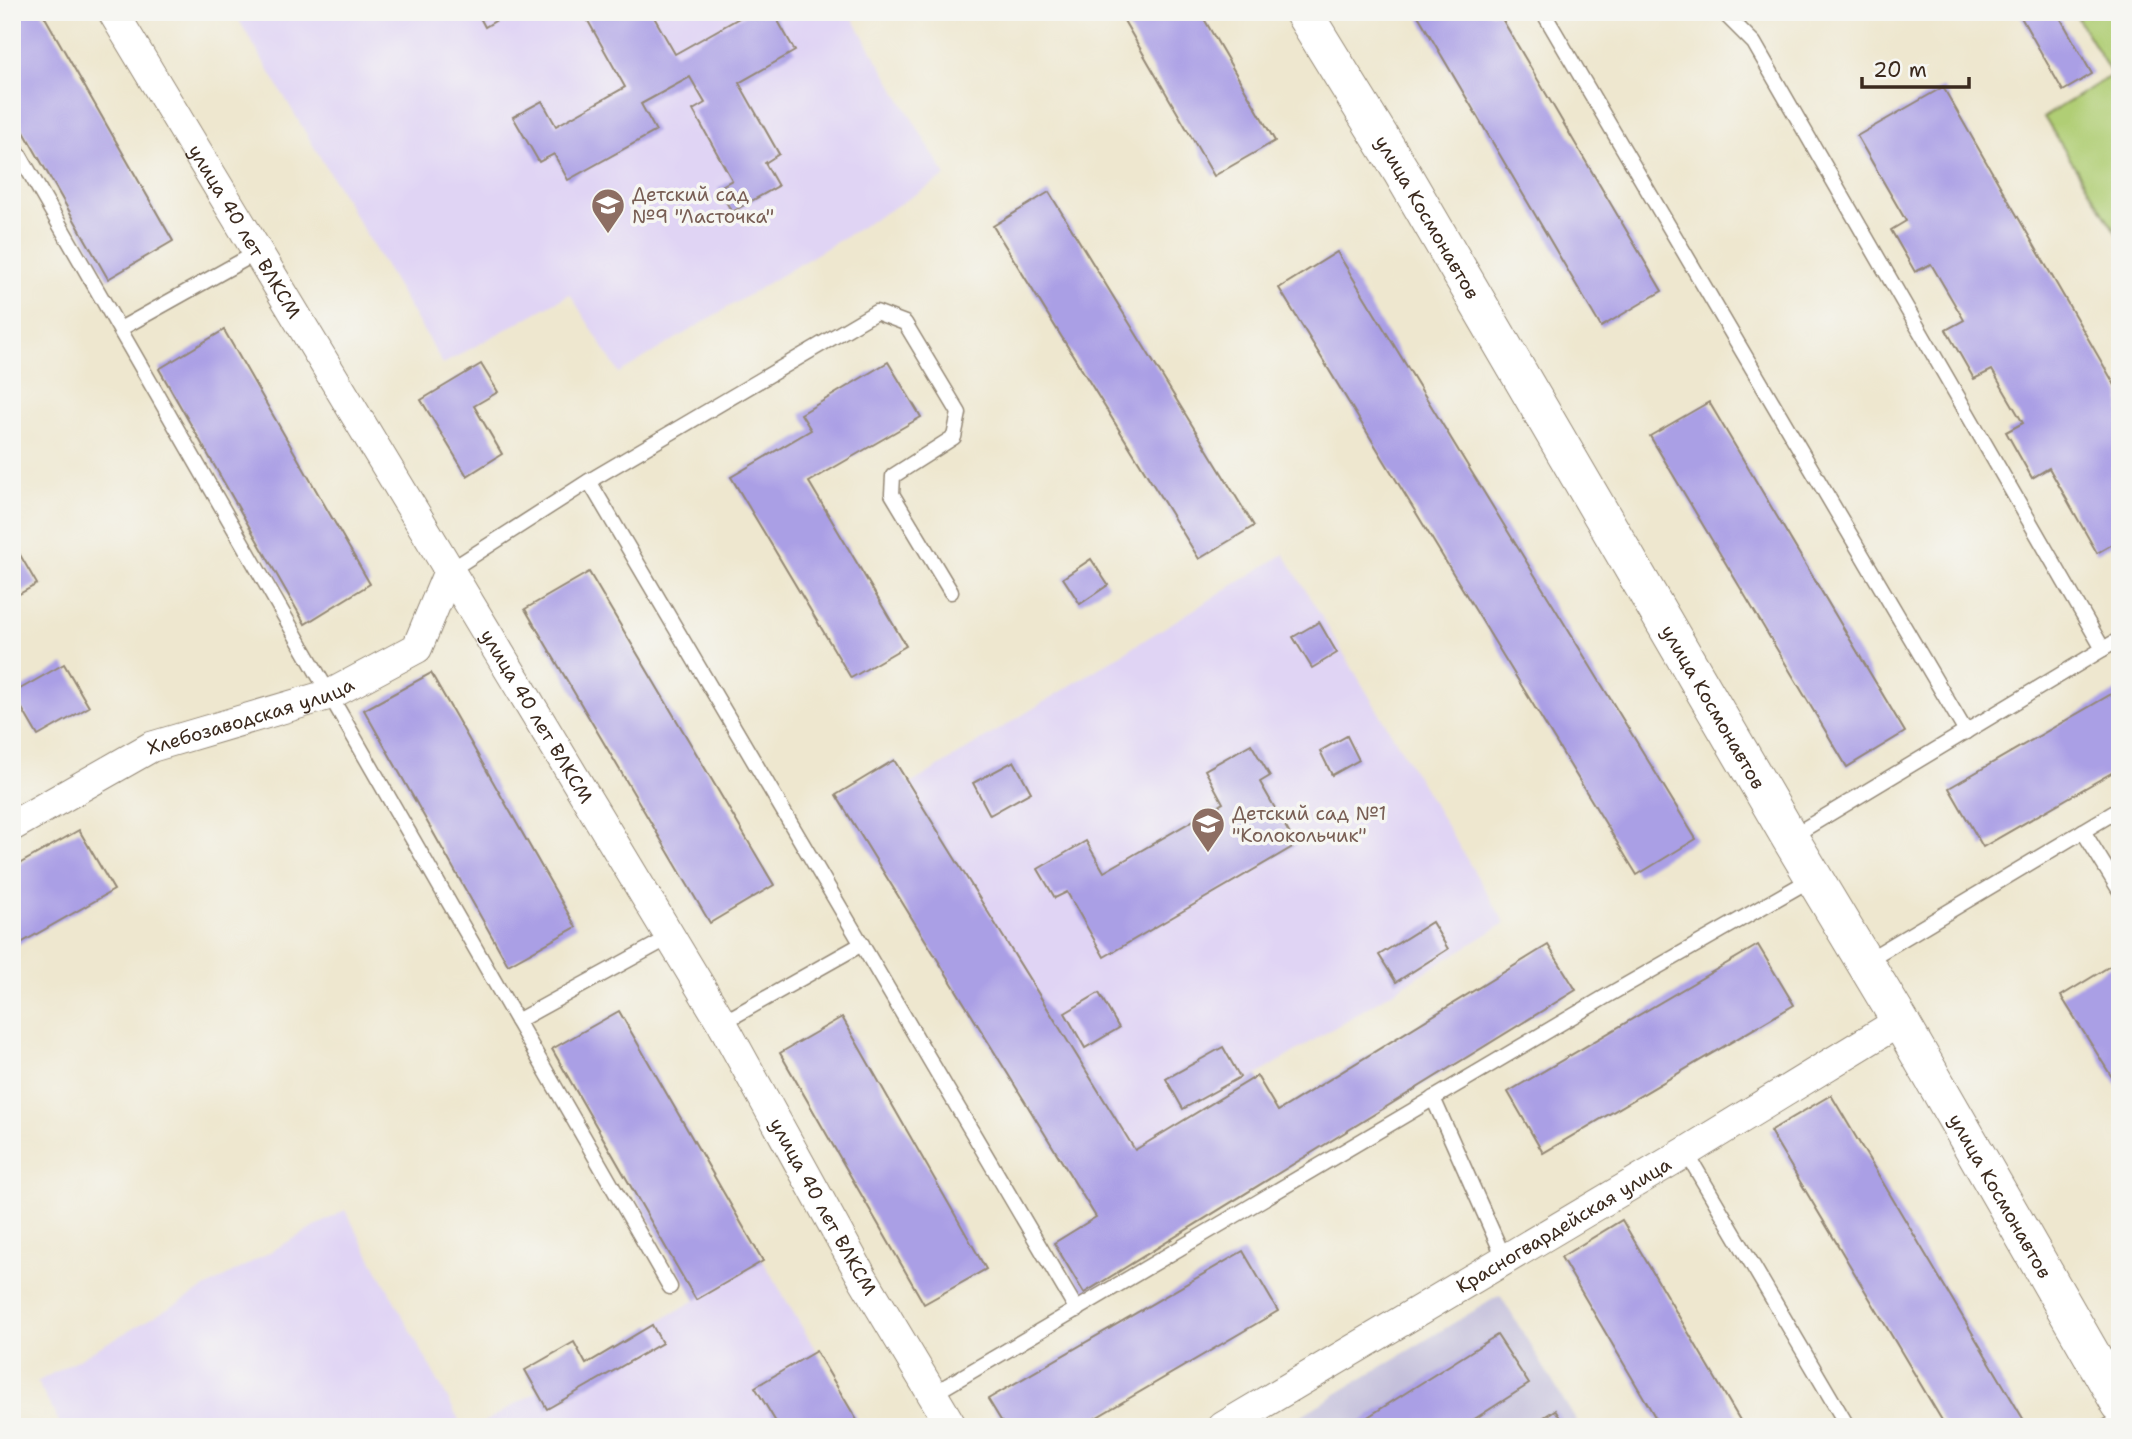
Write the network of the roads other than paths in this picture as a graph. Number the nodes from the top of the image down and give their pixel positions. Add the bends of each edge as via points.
1 (113, 12) edge
2 (1303, 12) edge
3 (1544, 12) edge
4 (1723, 12) edge
5 (12, 142) edge
6 (256, 253) junction
7 (120, 329) junction
8 (589, 481) junction
9 (449, 571) junction
10 (951, 592) dead end
11 (2120, 639) edge
12 (2103, 649) junction
13 (331, 694) junction
14 (1966, 732) junction
15 (2120, 809) edge
16 (12, 826) edge
17 (2083, 831) junction
18 (1790, 838) junction
19 (1814, 878) junction
20 (2120, 891) edge
21 (670, 937) junction
22 (862, 944) junction
23 (1864, 962) junction
24 (517, 1021) junction
25 (1900, 1021) junction
26 (722, 1023) junction
27 (1433, 1098) junction
28 (1686, 1152) junction
29 (1504, 1260) junction
30 (670, 1287) dead end
31 (1077, 1310) junction
32 (933, 1394) junction
33 (2120, 1404) edge
34 (2120, 1419) edge
35 (952, 1427) edge
36 (1223, 1427) edge
37 (1848, 1427) edge
38 (2107, 1427) edge

1 - 6 street, улица 40 лет ВЛКСМ
2 - 18 street, улица Космонавтов via 1401,171
3 - 14 lane
4 - 12 lane via 1754,43
5 - 7 lane
6 - 7 lane
6 - 9 street, улица 40 лет ВЛКСМ
7 - 13 lane
8 - 9 lane
8 - 10 lane via 876,312 905,323 959,413 954,437 893,476 892,494
8 - 22 lane
9 - 13 street, Хлебозаводская улица via 417,648
9 - 21 street, улица 40 лет ВЛКСМ
11 - 12 lane
12 - 14 lane
13 - 16 street, Хлебозаводская улица via 151,747
13 - 24 lane
14 - 18 lane
15 - 17 lane
17 - 20 lane
17 - 23 lane
18 - 19 street, улица Космонавтов
19 - 23 street, улица Космонавтов
19 - 27 lane
21 - 24 lane
21 - 26 street, улица 40 лет ВЛКСМ
22 - 26 lane
22 - 31 lane
23 - 25 street, улица Космонавтов
24 - 30 lane
25 - 28 street, Красногвардейская улица
25 - 33 street, улица Космонавтов
26 - 32 street, улица 40 лет ВЛКСМ via 861,1275
27 - 29 lane
27 - 31 lane
28 - 29 street, Красногвардейская улица
28 - 37 lane
29 - 36 street, Красногвардейская улица
31 - 32 lane
32 - 35 street, улица 40 лет ВЛКСМ
34 - 38 lane

